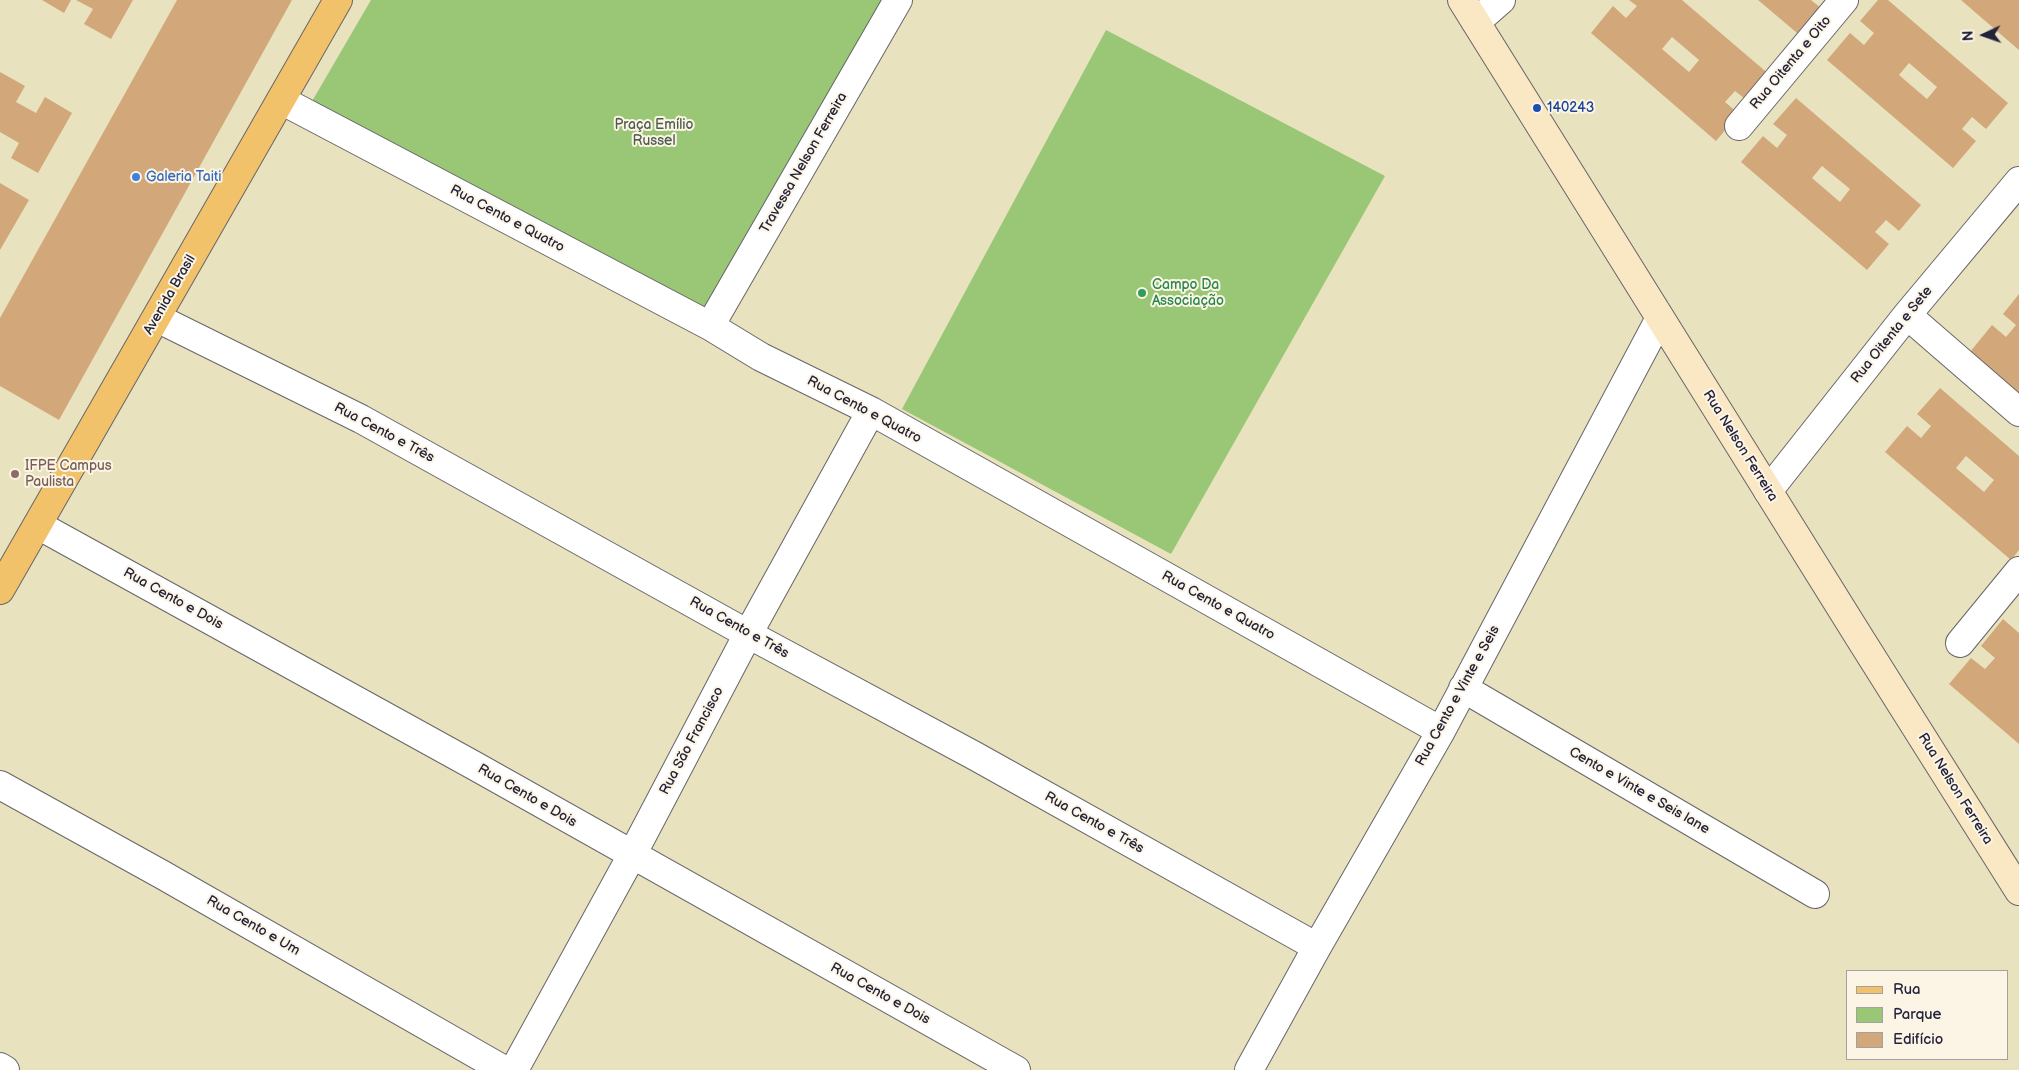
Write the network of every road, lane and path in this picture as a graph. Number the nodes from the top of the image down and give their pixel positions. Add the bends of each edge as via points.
1 (338, 0) edge
2 (898, 0) edge
3 (1462, 0) edge
4 (1501, 0) edge
5 (1844, 0) edge
6 (1476, 22) junction
7 (281, 100) junction
8 (1739, 126) dead end
9 (2019, 181) edge
10 (1907, 315) junction
11 (157, 318) junction
12 (1660, 318) junction
13 (710, 326) junction
14 (872, 412) junction
15 (2019, 412) edge
16 (1768, 491) junction
17 (38, 524) junction
18 (2019, 571) edge
19 (0, 590) edge
20 (748, 634) junction
21 (1960, 644) dead end
22 (1463, 688) junction
23 (1441, 731) junction
24 (0, 785) edge
25 (632, 855) junction
26 (2019, 891) edge
27 (1815, 894) dead end
28 (1317, 947) junction
29 (0, 1067) edge
30 (5, 1070) edge
31 (504, 1070) edge
32 (514, 1070) edge
33 (1016, 1070) edge
34 (1249, 1070) edge

1 - 7 main road, Avenida Brasil
2 - 13 street, Travessa Nelson Ferreira
3 - 6 main road, Rua Nelson Ferreira
4 - 6 street
5 - 8 street, Rua Oitenta e Oito
6 - 12 main road, Rua Nelson Ferreira
7 - 11 main road, Avenida Brasil
7 - 13 street, Rua Cento e Quatro
9 - 10 street, Rua Oitenta e Sete
10 - 15 street
10 - 16 street, Rua Oitenta e Sete
11 - 17 main road, Avenida Brasil
11 - 20 street, Rua Cento e Três via 362,419
12 - 16 main road, Rua Nelson Ferreira
12 - 22 street, Rua Cento e Vinte e Seis
13 - 14 street, Rua Cento e Quatro via 762,357
14 - 20 street, Rua São Francisco
14 - 23 street, Rua Cento e Quatro
16 - 26 main road, Rua Nelson Ferreira
17 - 19 main road, Avenida Brasil
17 - 25 street, Rua Cento e Dois
18 - 21 street
20 - 25 street, Rua São Francisco
20 - 28 street, Rua Cento e Três via 975,756
22 - 23 street, Rua Cento e Vinte e Seis
22 - 27 street, Cento e Vinte e Seis lane
23 - 28 street, Rua Cento e Vinte e Seis
24 - 31 street, Rua Cento e Um
25 - 32 street, Rua São Francisco
25 - 33 street, Rua Cento e Dois
28 - 34 street, Rua Cento e Vinte e Seis
29 - 30 street

